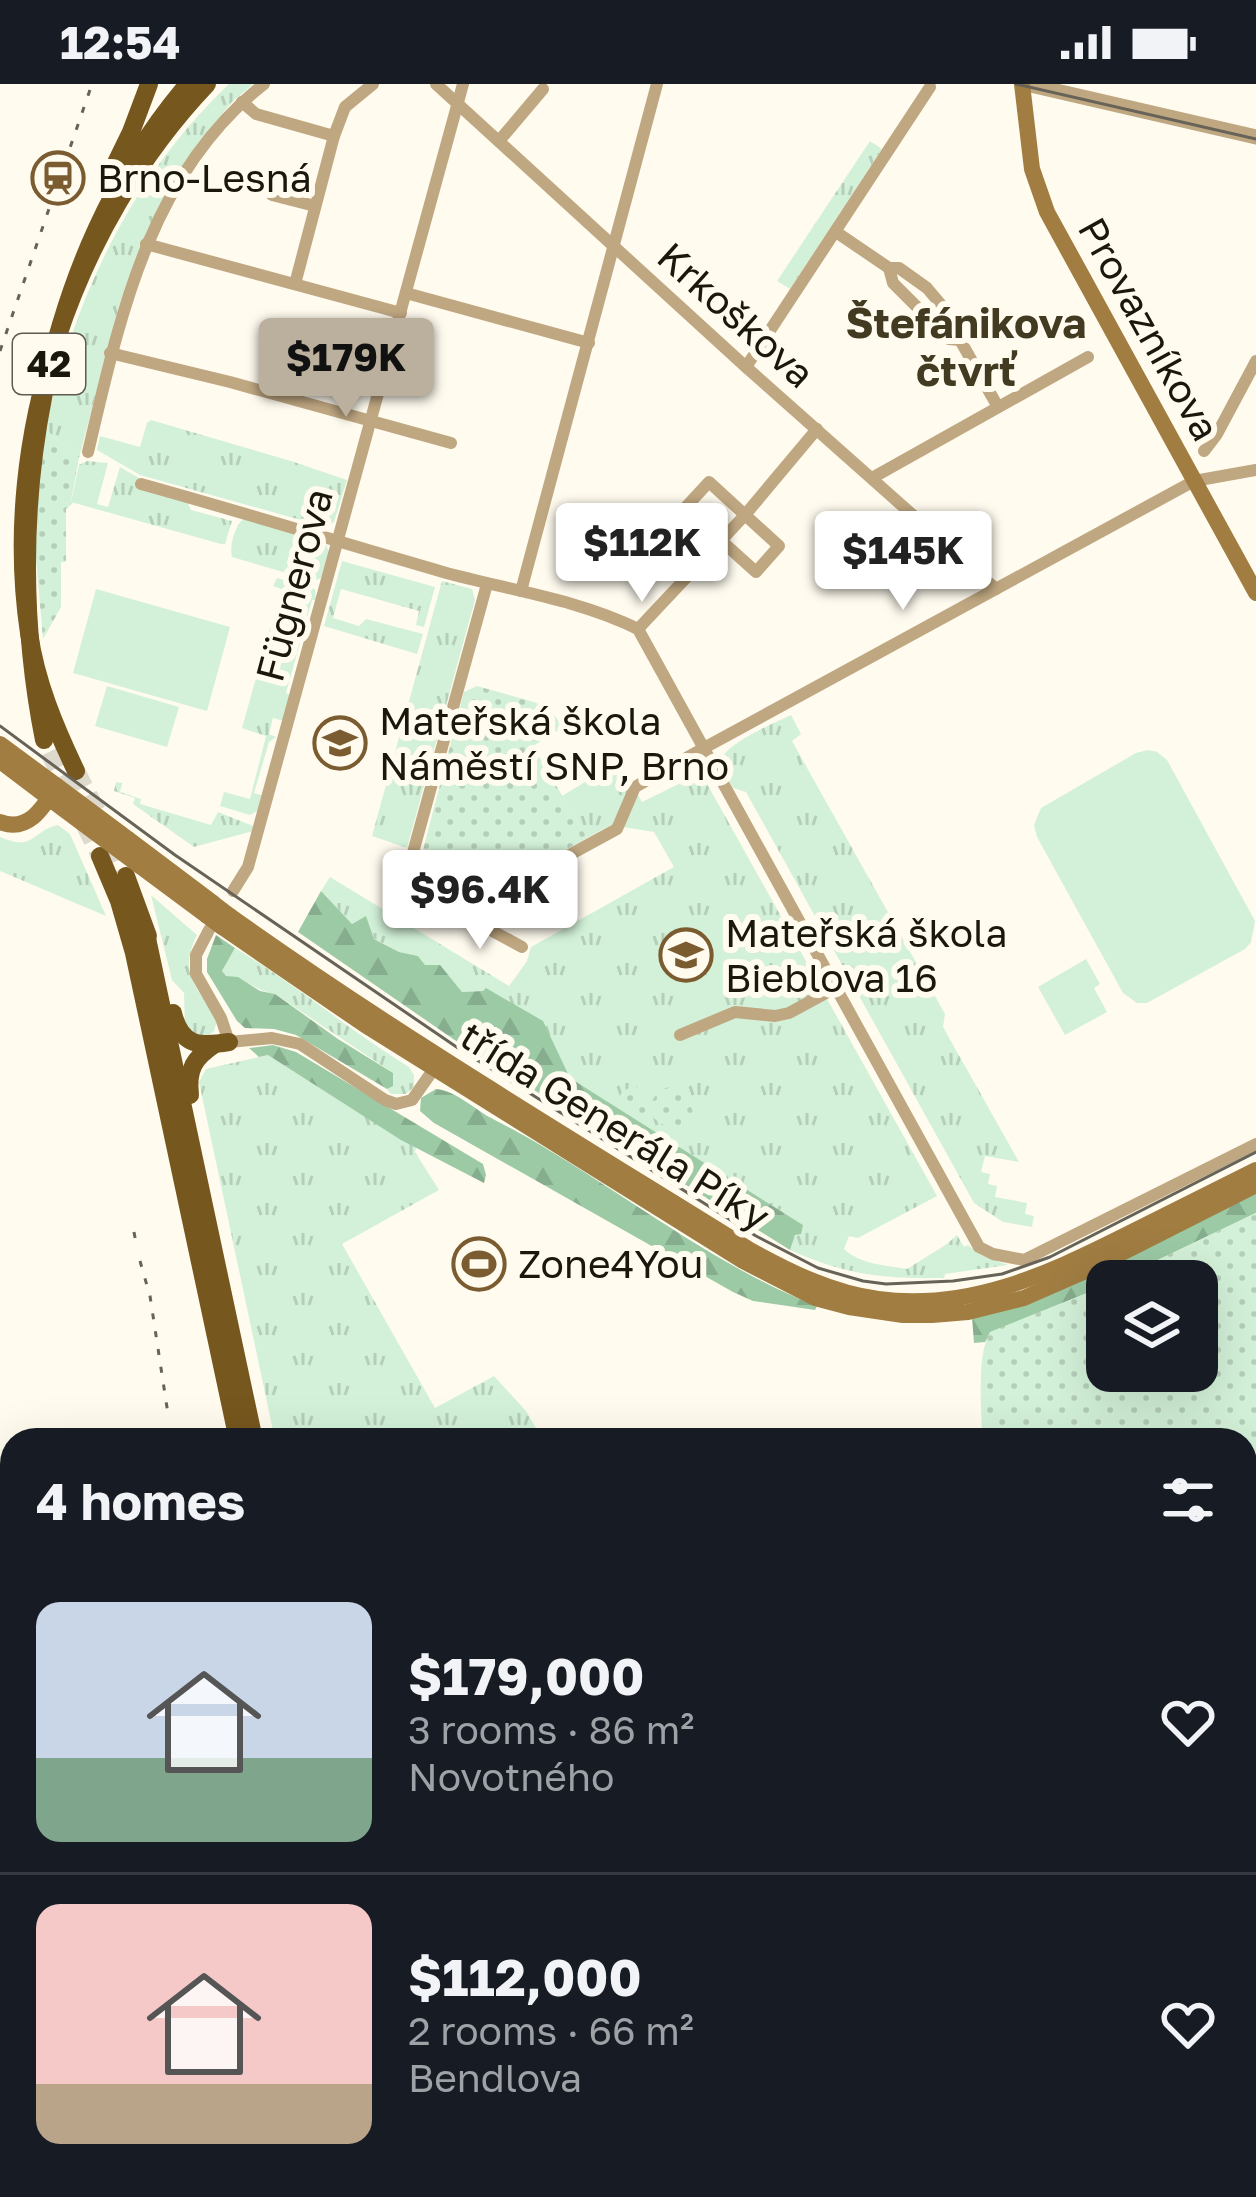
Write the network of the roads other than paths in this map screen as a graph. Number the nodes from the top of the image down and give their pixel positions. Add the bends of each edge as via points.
1 (149, 84) edge
2 (188, 84) edge
3 (207, 84) edge
4 (220, 84) edge
5 (264, 84) edge
6 (373, 84) edge
7 (436, 84) edge
8 (463, 84) edge
9 (657, 84) edge
10 (1024, 84) edge
11 (930, 87) dead end
12 (543, 89) dead end
13 (242, 102) junction
14 (458, 103) junction
15 (334, 136) junction
16 (1256, 137) edge
17 (500, 141) junction
18 (154, 148) junction
19 (272, 195) dead end
20 (315, 206) junction
21 (836, 232) junction
22 (146, 244) junction
23 (614, 245) junction
24 (79, 247) junction
25 (889, 268) junction
26 (295, 284) junction
27 (406, 293) junction
28 (401, 313) junction
29 (960, 340) junction
30 (589, 343) junction
31 (110, 352) junction
32 (1088, 357) dead end
33 (36, 359) junction
34 (1256, 361) edge
35 (746, 367) junction
36 (22, 392) dead end
37 (998, 407) junction
38 (370, 420) junction
39 (818, 430) junction
40 (451, 442) dead end
41 (1204, 451) dead end
42 (88, 452) dead end
43 (1256, 470) edge
44 (872, 478) junction
45 (1194, 481) junction
46 (141, 484) dead end
47 (745, 515) junction
48 (338, 540) junction
49 (721, 541) junction
50 (488, 584) junction
51 (996, 589) junction
52 (521, 591) junction
53 (1256, 592) edge
54 (638, 629) junction
55 (13, 676) dead end
56 (0, 744) edge
57 (704, 748) junction
58 (0, 761) edge
59 (76, 771) tunnel mouth
60 (53, 796) junction
61 (0, 822) edge
62 (100, 856) tunnel mouth
63 (133, 871) junction
64 (221, 911) junction
65 (461, 914) junction
66 (145, 929) junction
67 (522, 947) dead end
68 (837, 987) junction
69 (680, 1035) dead end
70 (222, 1043) junction
71 (438, 1062) junction
72 (1256, 1144) edge
73 (1256, 1169) edge
74 (199, 1177) junction
75 (1256, 1185) edge
76 (235, 1428) edge
77 (251, 1428) edge

1 - 24 highway, 42
2 - 24 highway, 42
3 - 18 highway, 42
4 - 18 highway, 42
5 - 13 street
6 - 15 street via 344,106
7 - 14 street, Krkoškova
8 - 14 street, Fügnerova
9 - 23 street
10 - 16 street
10 - 45 main road, Provazníkova via 1040,194
11 - 21 street
12 - 17 street
13 - 15 street via 256,114
13 - 22 street via 204,143
14 - 17 street, Krkoškova
14 - 27 street, Fügnerova
15 - 20 street
17 - 23 street, Krkoškova
18 - 59 highway, 42 via 95,246 66,314 27,474 22,566 29,634
19 - 20 street
20 - 26 street
21 - 25 street
21 - 35 street
22 - 26 street
22 - 31 street
23 - 30 street
23 - 35 street, Krkoškova
24 - 33 highway, 42
25 - 29 street via 893,283 949,340
25 - 29 street via 927,288 959,326
26 - 28 street
27 - 28 street, Fügnerova
27 - 30 street
28 - 38 street, Fügnerova
29 - 37 street
30 - 52 street
31 - 38 street
31 - 42 street
32 - 37 street
33 - 36 highway, 42
33 - 55 highway, 42 via 17,443 6,565 18,666 47,746
34 - 41 street
35 - 39 street, Krkoškova
37 - 44 street
38 - 40 street
38 - 48 street, Fügnerova
39 - 44 street, Krkoškova
39 - 47 street
43 - 45 street
44 - 51 street, Krkoškova
45 - 51 street
45 - 53 main road, Provazníkova
46 - 48 street
47 - 49 street
47 - 49 street via 779,546 756,572
47 - 49 street via 709,482 685,508
48 - 50 street
48 - 64 street, Fügnerova via 248,867
49 - 54 street
50 - 52 street
50 - 65 street via 406,878
51 - 57 street
52 - 54 street
54 - 57 street
56 - 60 main road, třída Generála Píky via 40,774
57 - 65 street via 634,787 617,829
57 - 68 street
58 - 60 main road, třída Generála Píky
60 - 61 main road via 22,825
60 - 63 main road, třída Generála Píky, bridge
60 - 64 main road, třída Generála Píky, bridge via 128,839
62 - 76 highway via 134,953
63 - 64 main road, třída Generála Píky
63 - 66 highway
64 - 70 street, Fügnerova via 195,967 221,1018
64 - 71 main road, třída Generála Píky
65 - 67 street
66 - 70 highway via 180,1033
66 - 74 highway
68 - 69 street via 789,1013 735,1012
68 - 72 street via 980,1247 993,1254 1024,1260
70 - 71 street via 300,1044 396,1104 412,1100
70 - 74 highway via 195,1059 189,1074
71 - 73 main road, třída Generála Píky via 750,1250 875,1299 958,1299 1020,1284
71 - 75 main road, třída Generála Píky via 743,1262 814,1298 874,1312 968,1312 1024,1298
74 - 77 highway

